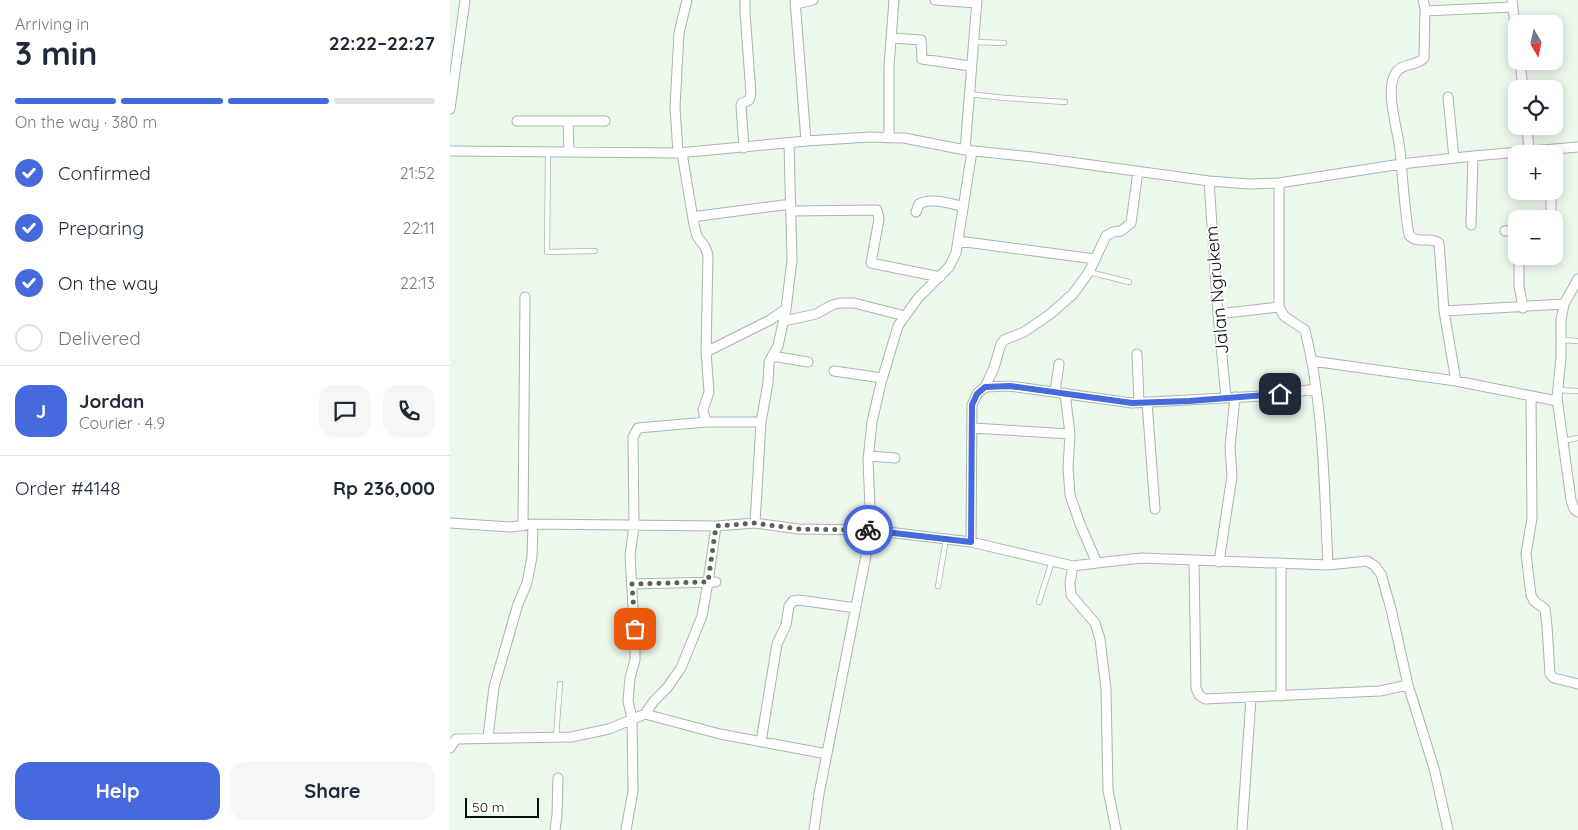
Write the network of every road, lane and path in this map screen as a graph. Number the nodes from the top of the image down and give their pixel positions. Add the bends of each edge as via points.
1 (465, 0) edge
2 (687, 0) edge
3 (745, 0) edge
4 (812, 0) edge
5 (894, 0) edge
6 (935, 0) edge
7 (1423, 0) edge
8 (976, 1) edge
9 (795, 2) edge
10 (1513, 4) edge
11 (1425, 11) junction
12 (892, 38) junction
13 (973, 42) junction
14 (1004, 44) dead end
15 (970, 66) junction
16 (969, 94) junction
17 (1448, 98) dead end
18 (1065, 102) dead end
19 (450, 109) edge
20 (517, 120) dead end
21 (568, 121) junction
22 (605, 122) dead end
23 (890, 138) junction
24 (806, 141) junction
25 (789, 144) junction
26 (1578, 147) edge
27 (744, 148) junction
28 (968, 150) junction
29 (1563, 150) edge
30 (450, 151) edge
31 (548, 151) junction
32 (569, 152) junction
33 (680, 153) junction
34 (1508, 153) edge
35 (1473, 156) junction
36 (1454, 158) junction
37 (1401, 164) junction
38 (1138, 171) junction
39 (1209, 181) junction
40 (1279, 183) junction
41 (963, 206) junction
42 (792, 208) junction
43 (916, 212) dead end
44 (692, 219) junction
45 (1471, 225) dead end
46 (1505, 231) dead end
47 (1508, 231) edge
48 (958, 241) junction
49 (596, 251) dead end
50 (1095, 258) junction
51 (1519, 265) edge
52 (1089, 272) junction
53 (940, 277) junction
54 (1578, 278) edge
55 (1129, 282) dead end
56 (525, 297) dead end
57 (1564, 304) junction
58 (1279, 307) junction
59 (1523, 308) junction
60 (786, 309) junction
61 (1444, 311) junction
62 (1218, 314) junction
63 (904, 316) junction
64 (784, 321) junction
65 (1561, 340) junction
66 (1578, 341) edge
67 (706, 352) junction
68 (1137, 354) dead end
69 (772, 356) junction
70 (1312, 361) junction
71 (808, 362) dead end
72 (1059, 364) dead end
73 (834, 371) dead end
74 (882, 378) junction
75 (1456, 381) junction
76 (985, 387) junction
77 (1316, 389) junction
78 (1578, 391) edge
79 (1055, 392) junction
80 (1065, 393) junction
81 (1557, 395) junction
82 (1531, 396) junction
83 (1231, 398) junction
84 (1143, 402) junction
85 (706, 422) junction
86 (761, 422) junction
87 (972, 428) junction
88 (1070, 434) junction
89 (1578, 438) edge
90 (1563, 440) junction
91 (869, 456) junction
92 (895, 458) dead end
93 (1155, 509) dead end
94 (1578, 512) edge
95 (450, 523) edge
96 (755, 523) junction
97 (528, 525) junction
98 (634, 526) junction
99 (716, 526) junction
100 (871, 530) junction
101 (946, 539) junction
102 (971, 542) junction
103 (1052, 561) junction
104 (1194, 561) junction
105 (1219, 562) junction
106 (1096, 563) junction
107 (1281, 563) junction
108 (1328, 565) junction
109 (1073, 566) junction
110 (712, 582) junction
111 (632, 584) junction
112 (938, 586) dead end
113 (1039, 602) dead end
114 (856, 608) junction
115 (560, 684) dead end
116 (1578, 684) edge
117 (1408, 685) junction
118 (1281, 696) junction
119 (1251, 698) junction
120 (645, 714) junction
121 (632, 719) junction
122 (488, 737) junction
123 (556, 737) junction
124 (453, 739) edge
125 (761, 742) junction
126 (450, 748) edge
127 (827, 754) junction
128 (558, 778) dead end
129 (554, 830) edge
130 (626, 830) edge
131 (814, 830) edge
132 (1116, 830) edge
133 (1242, 830) edge
134 (1448, 830) edge

1 - 19 street
2 - 33 street via 679,33 675,107
3 - 27 street via 751,94 741,106
4 - 9 street
5 - 12 street
6 - 8 street
7 - 11 street
8 - 13 street
9 - 24 street
10 - 11 street
11 - 37 street via 1424,58 1399,69 1392,86
12 - 15 street via 921,40 922,59
12 - 23 street
13 - 14 lane
13 - 15 street
15 - 16 street
16 - 18 lane
16 - 28 street
17 - 36 street
20 - 21 street
21 - 22 street
21 - 32 street
23 - 24 street
23 - 28 street
24 - 25 street
25 - 27 street
25 - 42 street
26 - 29 street
27 - 33 street
28 - 38 street
28 - 41 street
30 - 31 street
31 - 32 street
31 - 49 lane via 547,252
32 - 33 street
33 - 44 street
34 - 35 street
35 - 36 street
35 - 45 street
36 - 37 street
37 - 40 street
37 - 61 street via 1409,235 1417,241 1435,240 1439,244
38 - 39 street
38 - 50 street via 1131,223 1106,236
39 - 40 street
39 - 62 street, Jalan Ngrukem
40 - 58 street
41 - 43 street via 923,202
41 - 48 street
42 - 44 street
42 - 53 street via 877,210 879,219 872,264
42 - 60 street via 792,260
44 - 67 street via 708,255
46 - 47 street
48 - 50 street
48 - 53 street via 949,267
50 - 52 street
51 - 59 street
52 - 55 lane
52 - 76 street via 1073,294 1049,315 1024,332 1004,340
53 - 63 street
54 - 57 street
56 - 97 street
57 - 59 street
57 - 65 street
58 - 62 street
58 - 70 street via 1284,316 1305,330
59 - 61 street
60 - 64 street
60 - 67 street
61 - 75 street
62 - 83 street, Jalan Ngrukem
63 - 64 street via 854,303 840,303 821,313
63 - 74 street
64 - 69 street
65 - 66 lane
65 - 81 street
67 - 85 street via 709,392 703,410
68 - 84 street
69 - 71 street
69 - 86 street
70 - 75 street
70 - 77 street
72 - 79 street
73 - 74 street
74 - 91 street via 872,422
75 - 82 street
76 - 79 street via 1010,386
76 - 87 street via 972,405
77 - 83 street
77 - 108 street via 1322,436
78 - 81 lane
79 - 80 street
80 - 84 street
80 - 88 street
81 - 82 street
81 - 90 street
82 - 116 street via 1532,518 1526,554 1530,592 1534,601 1544,609 1550,674
83 - 84 street
83 - 105 street, Jalan Ngrukem via 1232,476
84 - 93 street
85 - 86 street
85 - 98 street via 638,428 633,437 632,458
86 - 96 street
87 - 88 street
87 - 102 street
88 - 106 street via 1070,495
89 - 90 lane
90 - 94 street via 1572,500
91 - 92 street
91 - 100 street
95 - 97 street
96 - 99 street
96 - 100 street via 798,529
97 - 98 street
97 - 122 street via 532,557 528,583 518,604 494,686
98 - 99 street
98 - 111 street via 630,556
99 - 110 street
100 - 101 street
100 - 114 street
101 - 102 street
101 - 112 lane
102 - 103 street
103 - 109 street
103 - 113 lane
104 - 105 street
104 - 106 street via 1141,558
104 - 119 street via 1196,688 1205,699
105 - 107 street
106 - 109 street
107 - 108 street
107 - 118 street
108 - 117 street via 1367,561 1381,574
109 - 132 street via 1071,595 1095,623 1100,639 1106,689 1108,790
110 - 111 street
110 - 120 street via 682,668
111 - 121 street via 636,642 628,701
114 - 125 street via 793,601 777,644
114 - 127 street
115 - 123 lane
117 - 118 street via 1380,691
117 - 134 street via 1434,768
118 - 119 street
119 - 133 street
120 - 121 street
120 - 125 street
121 - 123 street via 601,731
121 - 130 street via 633,791
122 - 123 street
122 - 124 street
124 - 126 street
125 - 127 street
127 - 131 street
128 - 129 street

